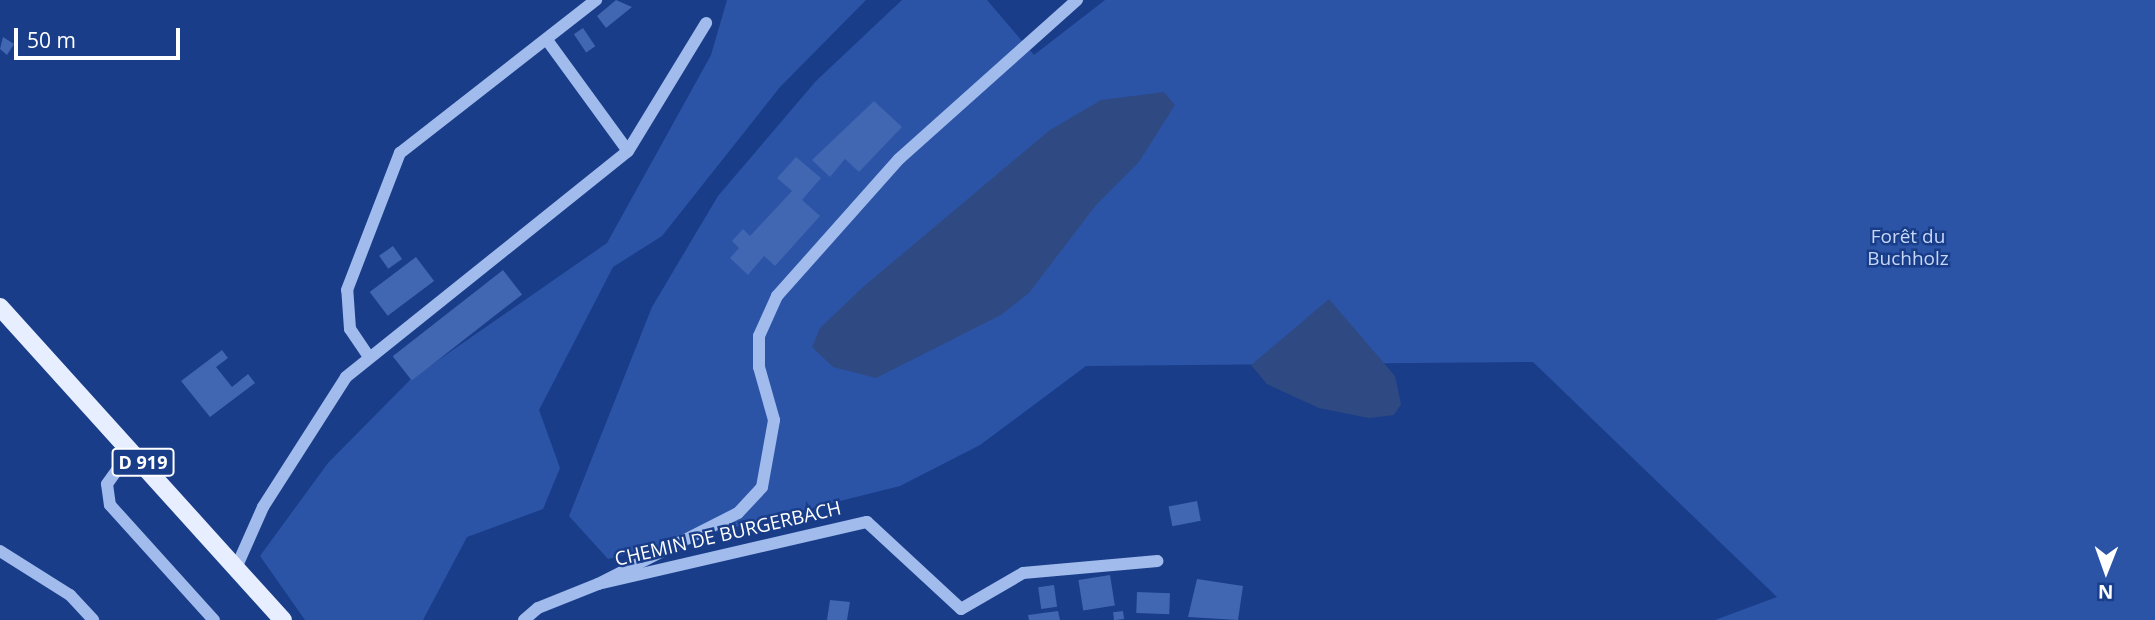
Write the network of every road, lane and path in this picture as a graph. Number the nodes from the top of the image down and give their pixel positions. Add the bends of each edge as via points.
1 (596, 0) edge
2 (1077, 0) edge
3 (706, 23) dead end
4 (547, 40) junction
5 (628, 151) junction
6 (0, 307) edge
7 (369, 356) junction
8 (132, 449) junction
9 (0, 551) edge
10 (1157, 561) dead end
11 (236, 568) junction
12 (598, 584) junction
13 (93, 620) edge
14 (214, 620) edge
15 (283, 620) edge
16 (524, 620) edge

1 - 4 street
2 - 12 street via 899,159 777,296 760,336 759,367 774,419 762,487 738,513
3 - 5 street
4 - 5 street
4 - 7 street via 400,153 347,290 350,329
5 - 7 street
6 - 8 main road, D 919
7 - 11 street via 346,377 263,507
8 - 11 main road, D 919
8 - 14 street via 107,484 110,505
9 - 13 street via 70,594
10 - 12 street, CHEMIN DE BURGERBACH via 1023,573 961,609 867,522
11 - 15 main road, D 919
12 - 16 street, CHEMIN DE BURGERBACH via 538,608

